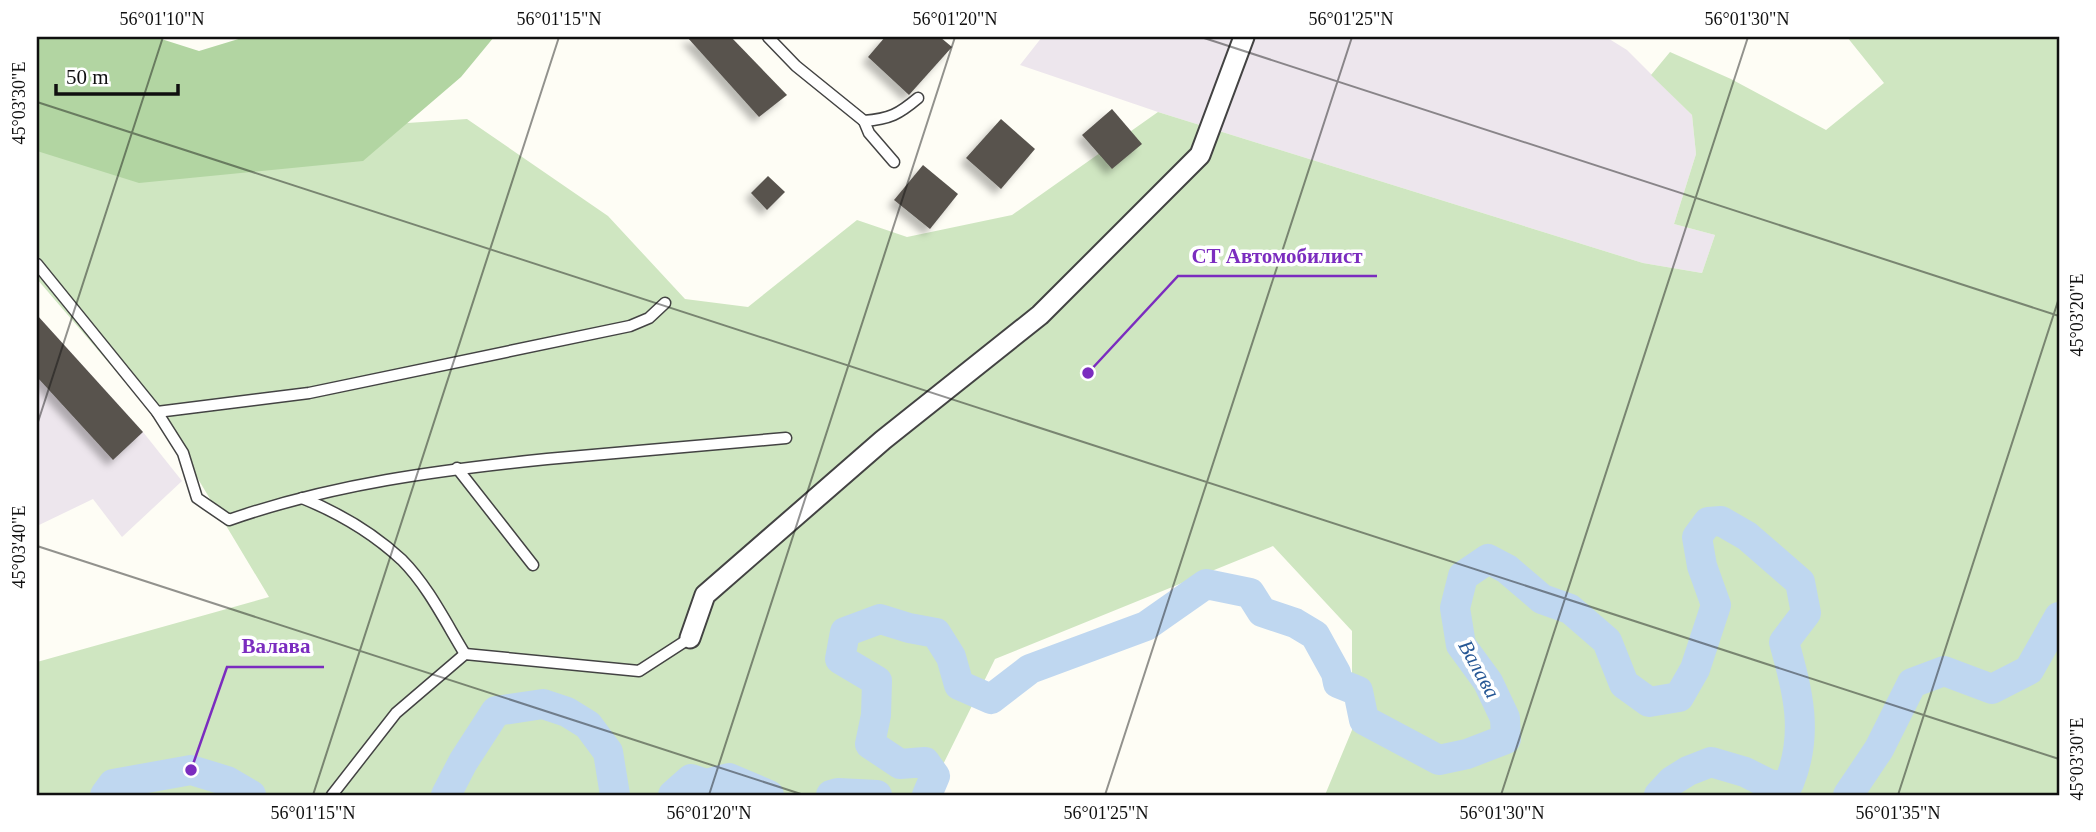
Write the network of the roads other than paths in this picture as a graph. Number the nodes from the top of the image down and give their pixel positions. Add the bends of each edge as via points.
1 (768, 37) edge
2 (1244, 37) edge
3 (918, 98) dead end
4 (864, 121) junction
5 (894, 162) dead end
6 (37, 264) edge
7 (665, 303) dead end
8 (157, 412) junction
9 (786, 438) dead end
10 (457, 468) junction
11 (302, 498) junction
12 (533, 565) dead end
13 (690, 638) joint
14 (465, 654) junction
15 (332, 795) edge

1 - 4 lane
2 - 13 street via 1200,155 1040,315 883,440 705,596
3 - 4 lane via 901,113
4 - 5 lane
6 - 8 lane
7 - 8 lane via 649,318 630,326 309,393
8 - 11 lane via 183,453 197,498 229,520
9 - 10 lane
10 - 11 lane
10 - 12 lane
11 - 14 lane via 362,527 403,561
13 - 14 lane via 639,671
14 - 15 lane via 396,713

